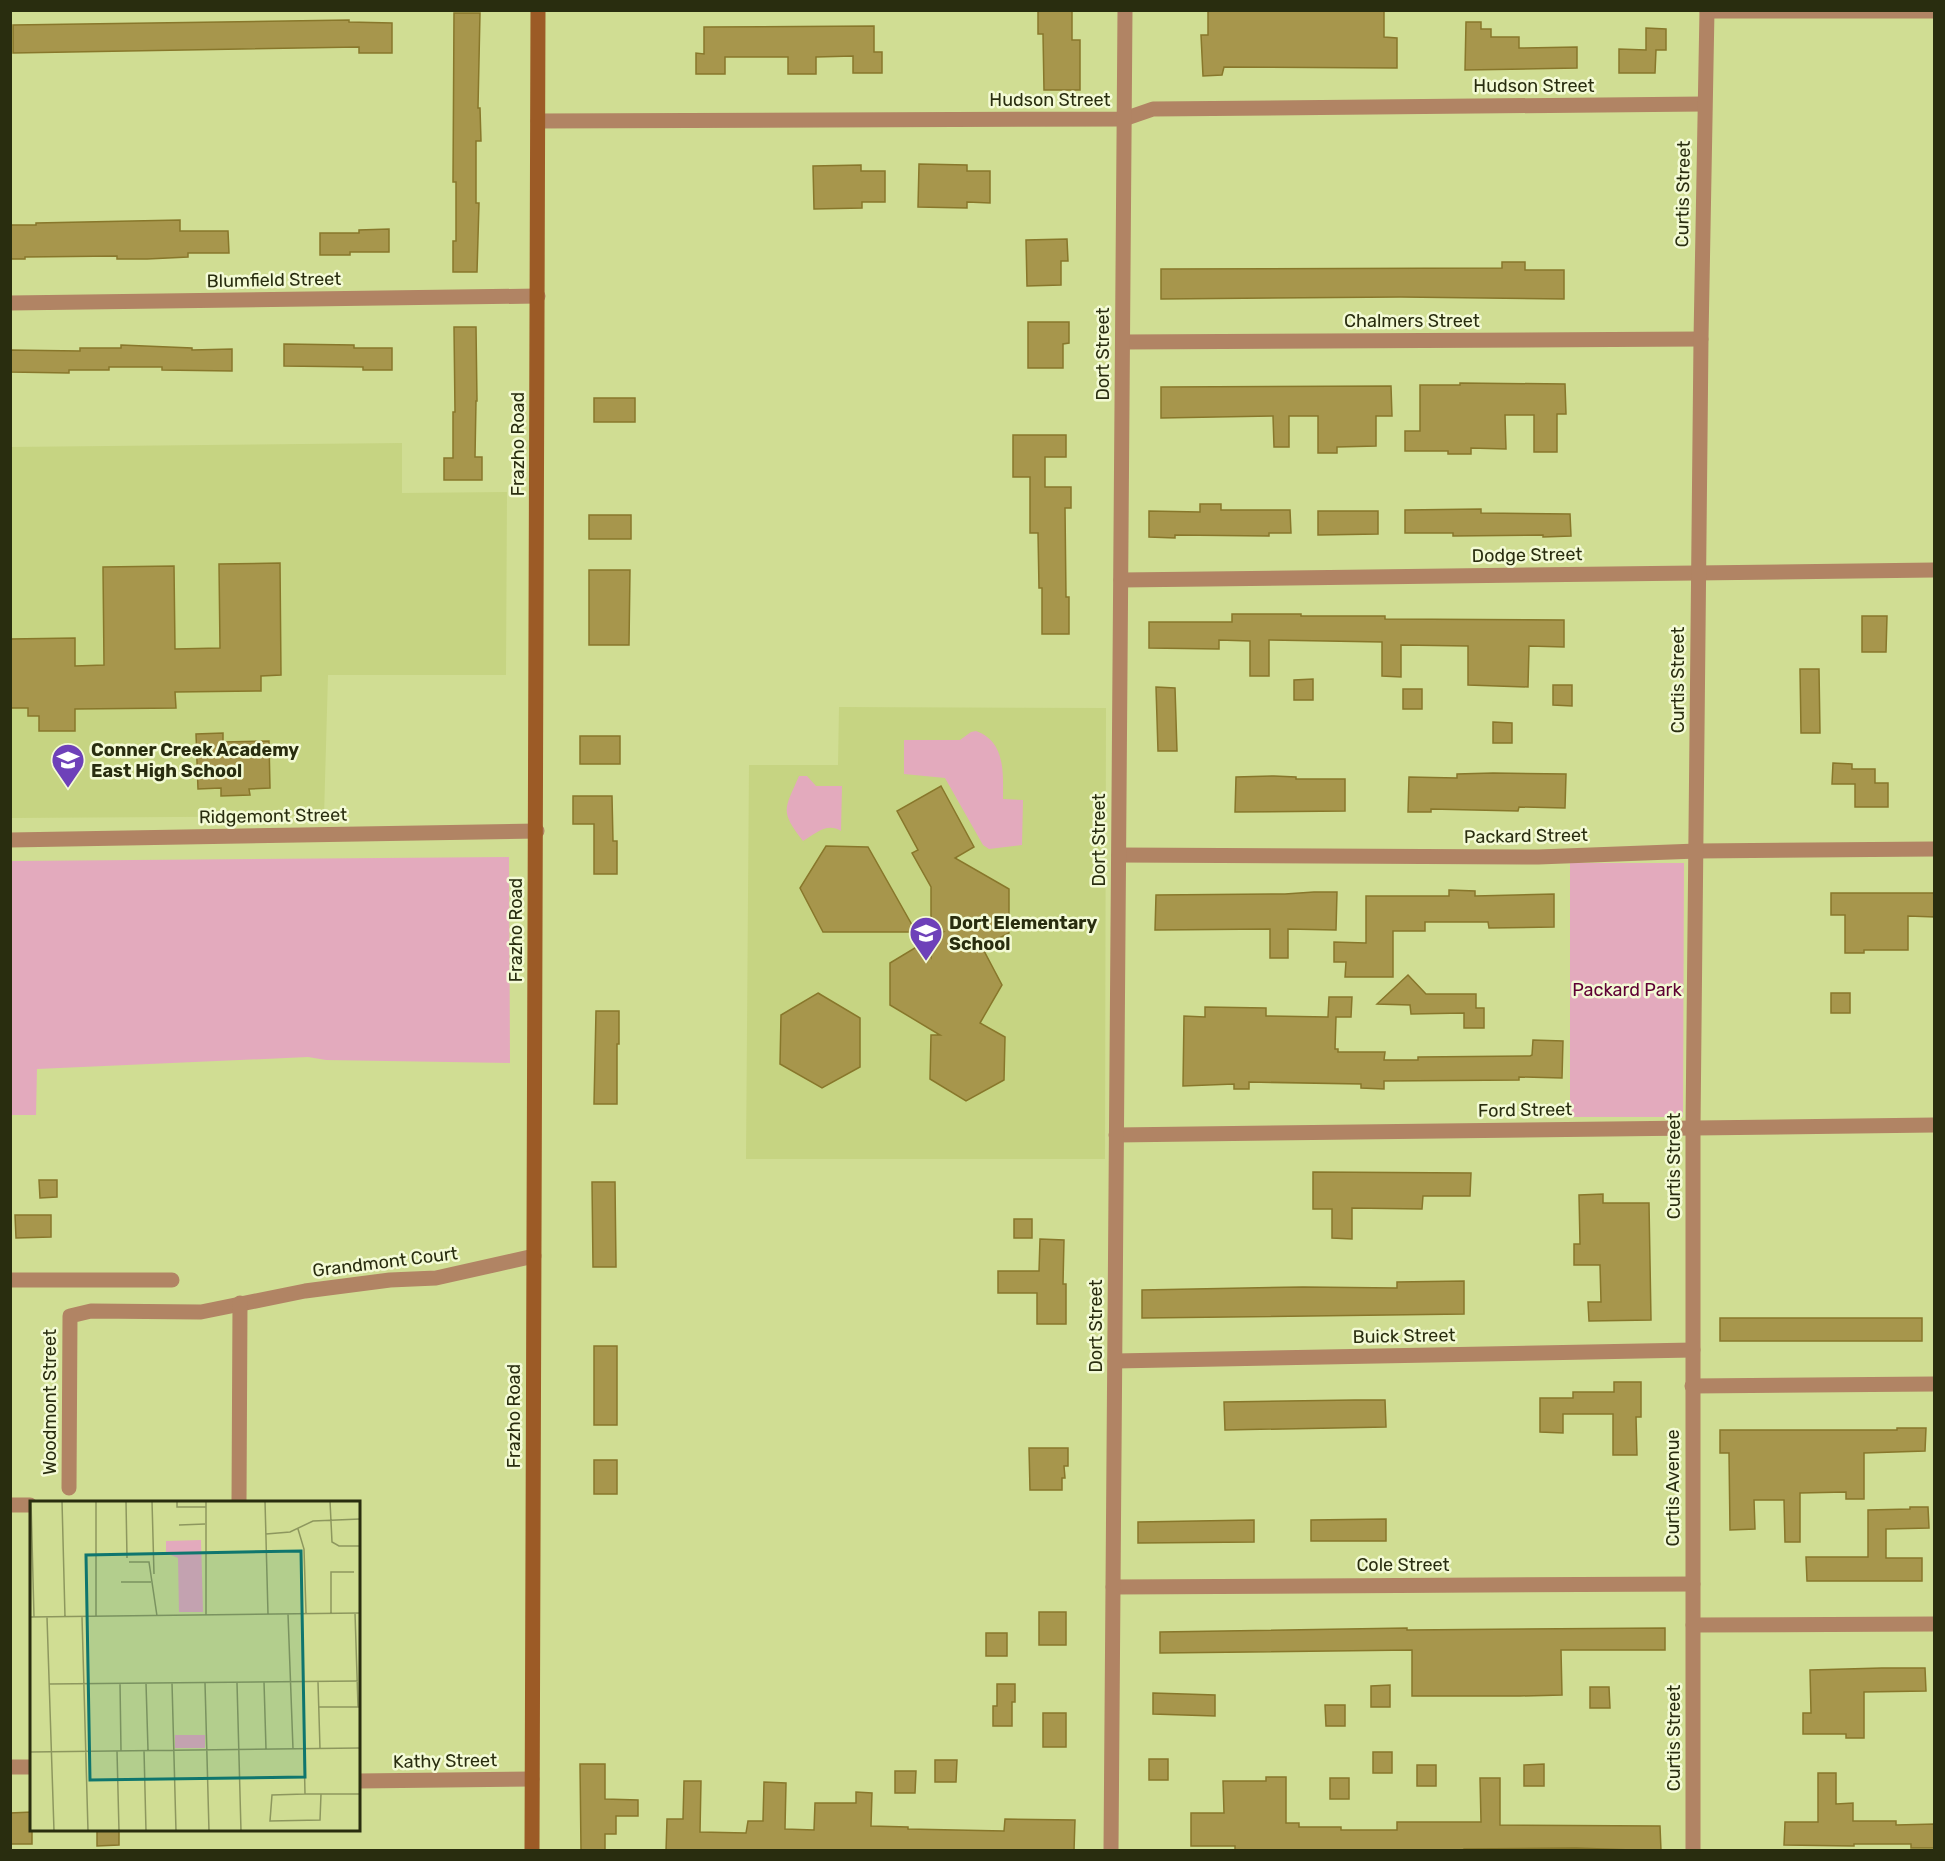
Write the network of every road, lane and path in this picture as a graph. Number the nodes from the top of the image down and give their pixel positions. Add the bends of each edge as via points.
1 (538, 10) edge
2 (1125, 10) edge
3 (1707, 11) edge
4 (1935, 11) edge
5 (1704, 104) junction
6 (1124, 119) junction
7 (538, 121) junction
8 (538, 297) junction
9 (10, 303) edge
10 (1701, 339) junction
11 (1123, 342) junction
12 (1935, 570) edge
13 (1698, 572) junction
14 (1121, 580) junction
15 (537, 831) junction
16 (10, 840) edge
17 (1935, 849) edge
18 (1697, 851) junction
19 (1119, 855) junction
20 (1935, 1125) edge
21 (1693, 1127) junction
22 (1116, 1135) junction
23 (534, 1256) junction
24 (10, 1280) edge
25 (172, 1280) dead end
26 (240, 1303) junction
27 (70, 1316) joint
28 (1693, 1350) junction
29 (1115, 1361) junction
30 (1935, 1384) edge
31 (1692, 1386) junction
32 (69, 1488) dead end
33 (239, 1501) edge
34 (30, 1505) dead end
35 (10, 1506) edge
36 (1693, 1584) junction
37 (1113, 1587) junction
38 (1935, 1624) edge
39 (1693, 1625) junction
40 (10, 1767) edge
41 (30, 1767) edge
42 (532, 1779) junction
43 (360, 1781) edge
44 (532, 1851) edge
45 (1111, 1851) edge
46 (1693, 1851) edge

1 - 7 street, Frazho Road
2 - 6 street, Dort Street
3 - 4 street
3 - 5 street, Curtis Street
5 - 6 street, Hudson Street via 1153,109
5 - 10 street, Curtis Street
6 - 7 street, Hudson Street
6 - 11 street, Dort Street
7 - 8 street, Frazho Road
8 - 9 street, Blumfield Street
8 - 15 street, Frazho Road
10 - 11 street, Chalmers Street
10 - 13 street, Curtis Street
11 - 14 street, Dort Street
12 - 13 street, Dodge Street
13 - 14 street, Dodge Street
13 - 18 street, Curtis Street
14 - 19 street, Dort Street
15 - 16 street, Ridgemont Street
15 - 23 street, Frazho Road
17 - 18 street, Packard Street
18 - 19 street, Packard Street via 1538,857
18 - 21 street, Curtis Street
19 - 22 street, Dort Street
20 - 21 street, Ford Street
21 - 22 street, Ford Street
21 - 28 street, Curtis Street
22 - 29 street, Dort Street
23 - 26 street, Grandmont Court via 436,1278 390,1280
23 - 42 street, Frazho Road
24 - 25 street
26 - 27 street, Grandmont Court via 201,1312 91,1311
26 - 33 street
27 - 32 street, Woodmont Street
28 - 29 street, Buick Street
28 - 31 street, Curtis Avenue
29 - 37 street, Dort Street
30 - 31 street
31 - 36 street, Curtis Avenue
34 - 35 street
36 - 37 street, Cole Street
36 - 39 street, Curtis Avenue
37 - 45 street, Dort Street
38 - 39 street
39 - 46 street, Curtis Street
40 - 41 street
42 - 43 street, Kathy Street
42 - 44 street, Frazho Road

